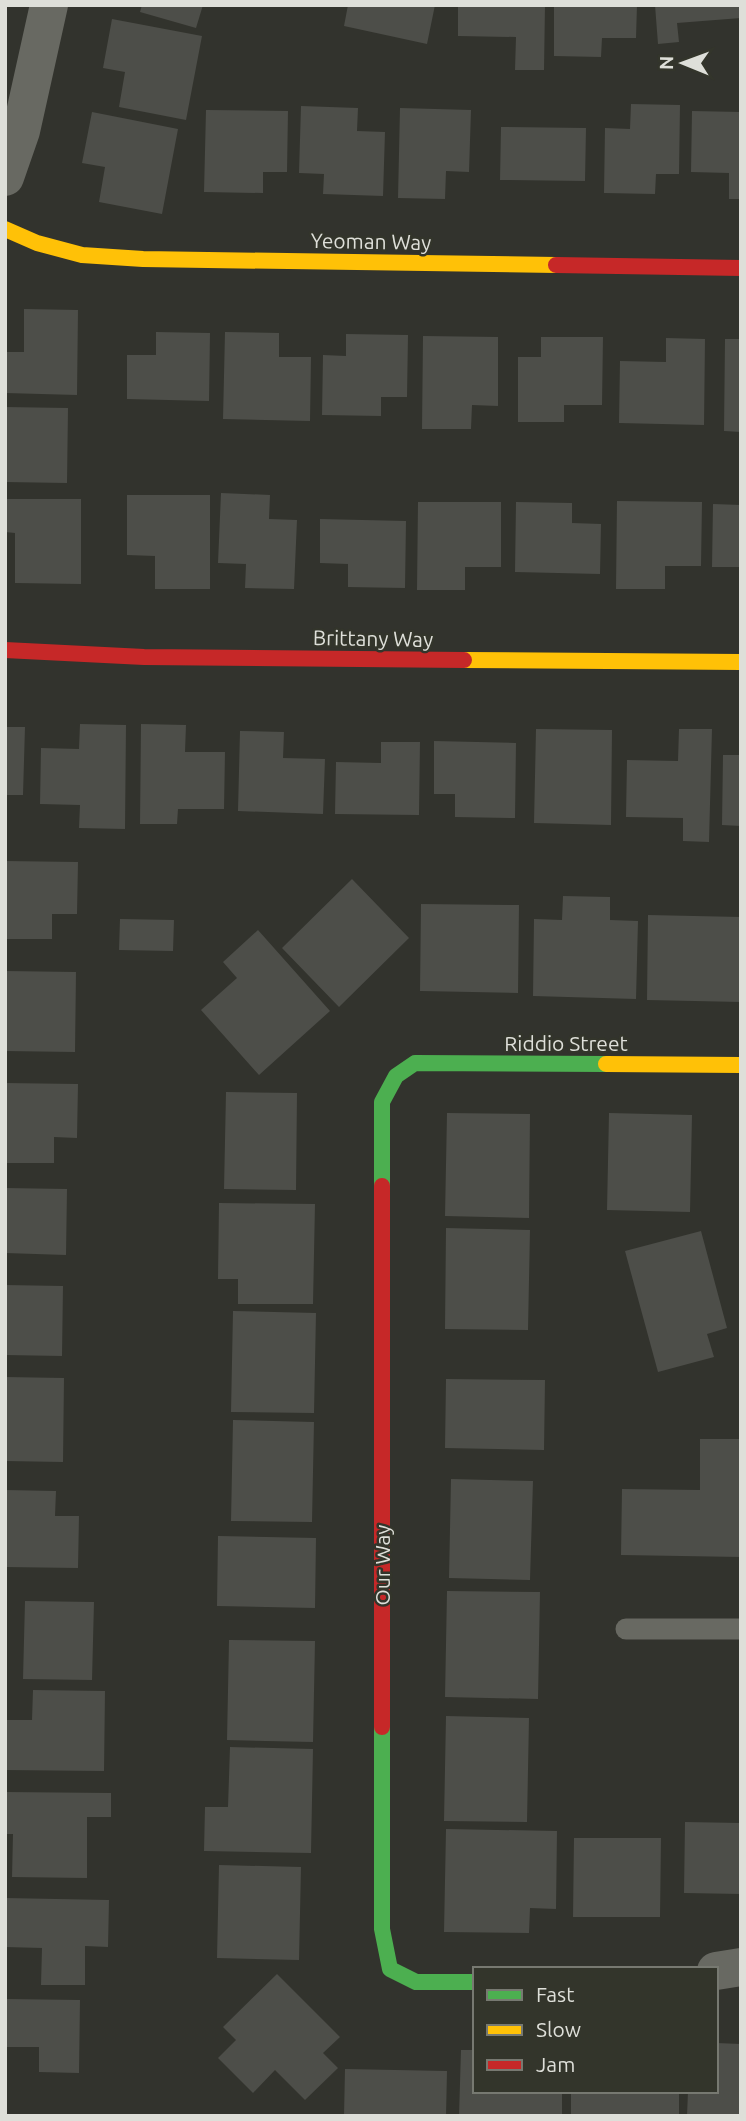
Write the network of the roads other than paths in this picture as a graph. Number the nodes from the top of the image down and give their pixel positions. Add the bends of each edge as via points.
1 (49, 5) edge
2 (5, 177) edge
3 (5, 229) edge
4 (741, 268) edge
5 (5, 650) edge
6 (741, 662) edge
7 (741, 1065) edge
8 (396, 1076) joint
9 (626, 1629) dead end
10 (741, 1629) edge
11 (741, 1966) edge
12 (718, 1971) edge
13 (473, 1983) edge

1 - 2 street via 21,131
3 - 4 street, Yeoman Way via 82,255 143,259
5 - 6 street, Brittany Way via 144,657
7 - 8 street, Riddio Street via 415,1063
8 - 13 street, Our Way via 382,1102 382,1929 390,1969 416,1982
9 - 10 lane
11 - 12 street

